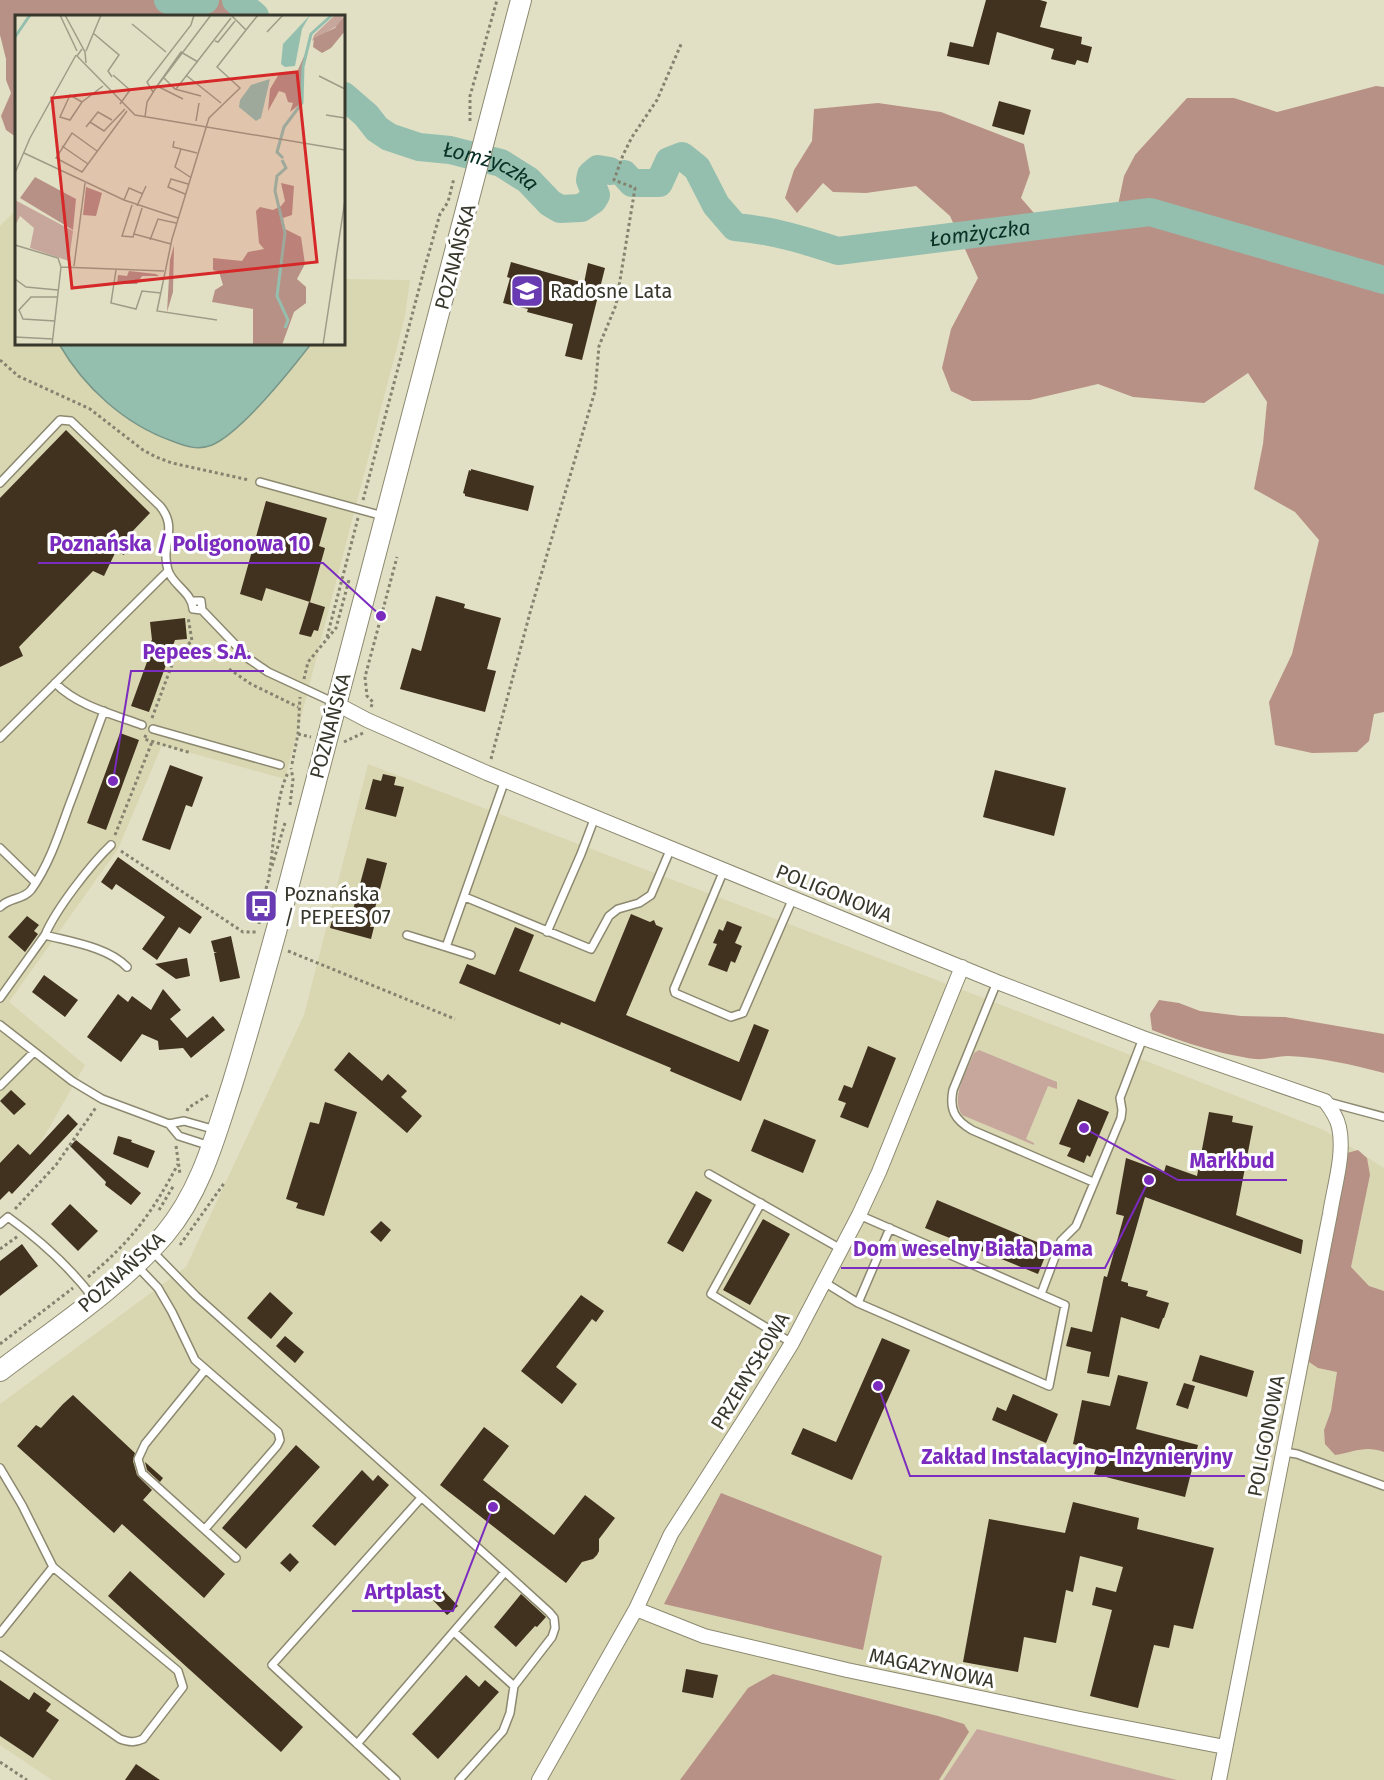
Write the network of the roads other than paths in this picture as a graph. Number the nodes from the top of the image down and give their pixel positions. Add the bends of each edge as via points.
1 (521, 0) edge
2 (260, 482) road end
3 (0, 483) edge
4 (386, 517) junction
5 (168, 571) junction
6 (55, 683) junction
7 (335, 703) junction
8 (104, 711) junction
9 (142, 725) dead end
10 (153, 729) dead end
11 (0, 738) edge
12 (280, 765) dead end
13 (505, 780) junction
14 (595, 817) junction
15 (111, 845) road end
16 (0, 848) edge
17 (671, 848) junction
18 (724, 870) junction
19 (35, 882) junction
20 (465, 897) junction
21 (793, 898) junction
22 (0, 907) edge
23 (547, 932) junction
24 (45, 935) junction
25 (407, 935) dead end
26 (447, 947) junction
27 (471, 955) dead end
28 (127, 967) dead end
29 (962, 967) junction
30 (997, 982) junction
31 (0, 998) edge
32 (0, 1025) edge
33 (1143, 1038) junction
34 (34, 1052) junction
35 (0, 1086) edge
36 (1325, 1101) junction
37 (1384, 1117) edge
38 (169, 1124) junction
39 (215, 1139) junction
40 (709, 1174) dead end
41 (1093, 1182) junction
42 (761, 1203) junction
43 (859, 1215) junction
44 (0, 1224) edge
45 (890, 1228) junction
46 (151, 1249) junction
47 (841, 1249) junction
48 (136, 1264) junction
49 (824, 1282) junction
50 (1041, 1294) junction
51 (94, 1299) junction
52 (858, 1302) junction
53 (792, 1343) junction
54 (205, 1370) junction
55 (0, 1371) edge
56 (1284, 1452) junction
57 (0, 1468) edge
58 (1384, 1486) edge
59 (421, 1497) junction
60 (205, 1529) junction
61 (236, 1558) dead end
62 (53, 1567) junction
63 (505, 1572) junction
64 (636, 1609) junction
65 (454, 1632) junction
66 (0, 1634) edge
67 (0, 1655) edge
68 (514, 1686) junction
69 (357, 1744) junction
70 (1225, 1747) junction
71 (396, 1780) edge
72 (459, 1780) edge
73 (539, 1780) edge
74 (1219, 1780) edge

1 - 4 main road, POZNAŃSKA via 485,138 465,178
2 - 4 lane
3 - 5 lane via 60,420 71,421 168,515
4 - 7 main road, POZNAŃSKA
5 - 6 lane
5 - 7 lane via 193,601 193,609 202,610 249,659
6 - 8 lane via 76,700
6 - 11 lane
7 - 13 street, POLIGONOWA
7 - 39 main road, POZNAŃSKA via 265,939
8 - 9 lane
8 - 19 lane via 56,842
10 - 12 lane
13 - 14 street, POLIGONOWA
13 - 20 lane
14 - 17 street, POLIGONOWA
14 - 23 lane
15 - 24 lane via 64,903
16 - 19 lane
17 - 18 street, POLIGONOWA
17 - 23 lane via 651,895 609,916 591,949
18 - 21 street, POLIGONOWA
18 - 21 lane via 674,989 675,993 731,1017 742,1013
19 - 22 lane via 27,894
20 - 23 lane
20 - 26 lane
21 - 29 street, POLIGONOWA
24 - 28 lane via 94,949
24 - 31 lane
25 - 26 lane
26 - 27 lane
29 - 30 street, POLIGONOWA
29 - 43 street, PRZEMYSŁOWA
30 - 33 street, POLIGONOWA
30 - 41 lane via 953,1090 952,1111 972,1130
32 - 34 lane
33 - 36 street, POLIGONOWA
33 - 41 lane via 1120,1098 1121,1118
34 - 35 lane
34 - 38 lane via 102,1100
36 - 37 lane, POLIGONOWA
36 - 56 street, POLIGONOWA via 1339,1126 1340,1153
38 - 39 lane via 184,1121
38 - 39 lane via 179,1136
39 - 46 main road, POZNAŃSKA via 182,1211
40 - 42 lane
41 - 50 lane via 1076,1226 1061,1241
42 - 47 lane
42 - 53 lane via 711,1294
43 - 45 lane
43 - 47 street, PRZEMYSŁOWA
44 - 51 lane via 8,1217 26,1230
45 - 50 lane
45 - 52 lane
46 - 48 main road, POZNAŃSKA
46 - 59 lane via 196,1296
47 - 49 street, PRZEMYSŁOWA
48 - 51 main road, POZNAŃSKA
48 - 54 lane via 158,1288 195,1360
49 - 52 lane
49 - 53 street, PRZEMYSŁOWA
50 - 52 lane via 1065,1305 1049,1386
51 - 55 main road, POZNAŃSKA
53 - 64 street, PRZEMYSŁOWA via 671,1534
54 - 60 lane via 145,1444 138,1459 141,1473
54 - 60 lane via 278,1432 280,1440
56 - 58 lane
56 - 70 street, POLIGONOWA
57 - 62 lane
59 - 63 lane
59 - 69 lane via 272,1665
60 - 61 lane
62 - 66 lane
62 - 67 lane via 178,1671 183,1687 180,1694 142,1739 129,1742
63 - 65 lane
63 - 68 lane via 549,1612 555,1628 548,1644
64 - 70 street, MAGAZYNOWA via 704,1636 836,1667
64 - 73 street, PRZEMYSŁOWA
65 - 68 lane
65 - 69 lane
68 - 72 lane via 503,1731
69 - 71 lane
70 - 74 street, POLIGONOWA

